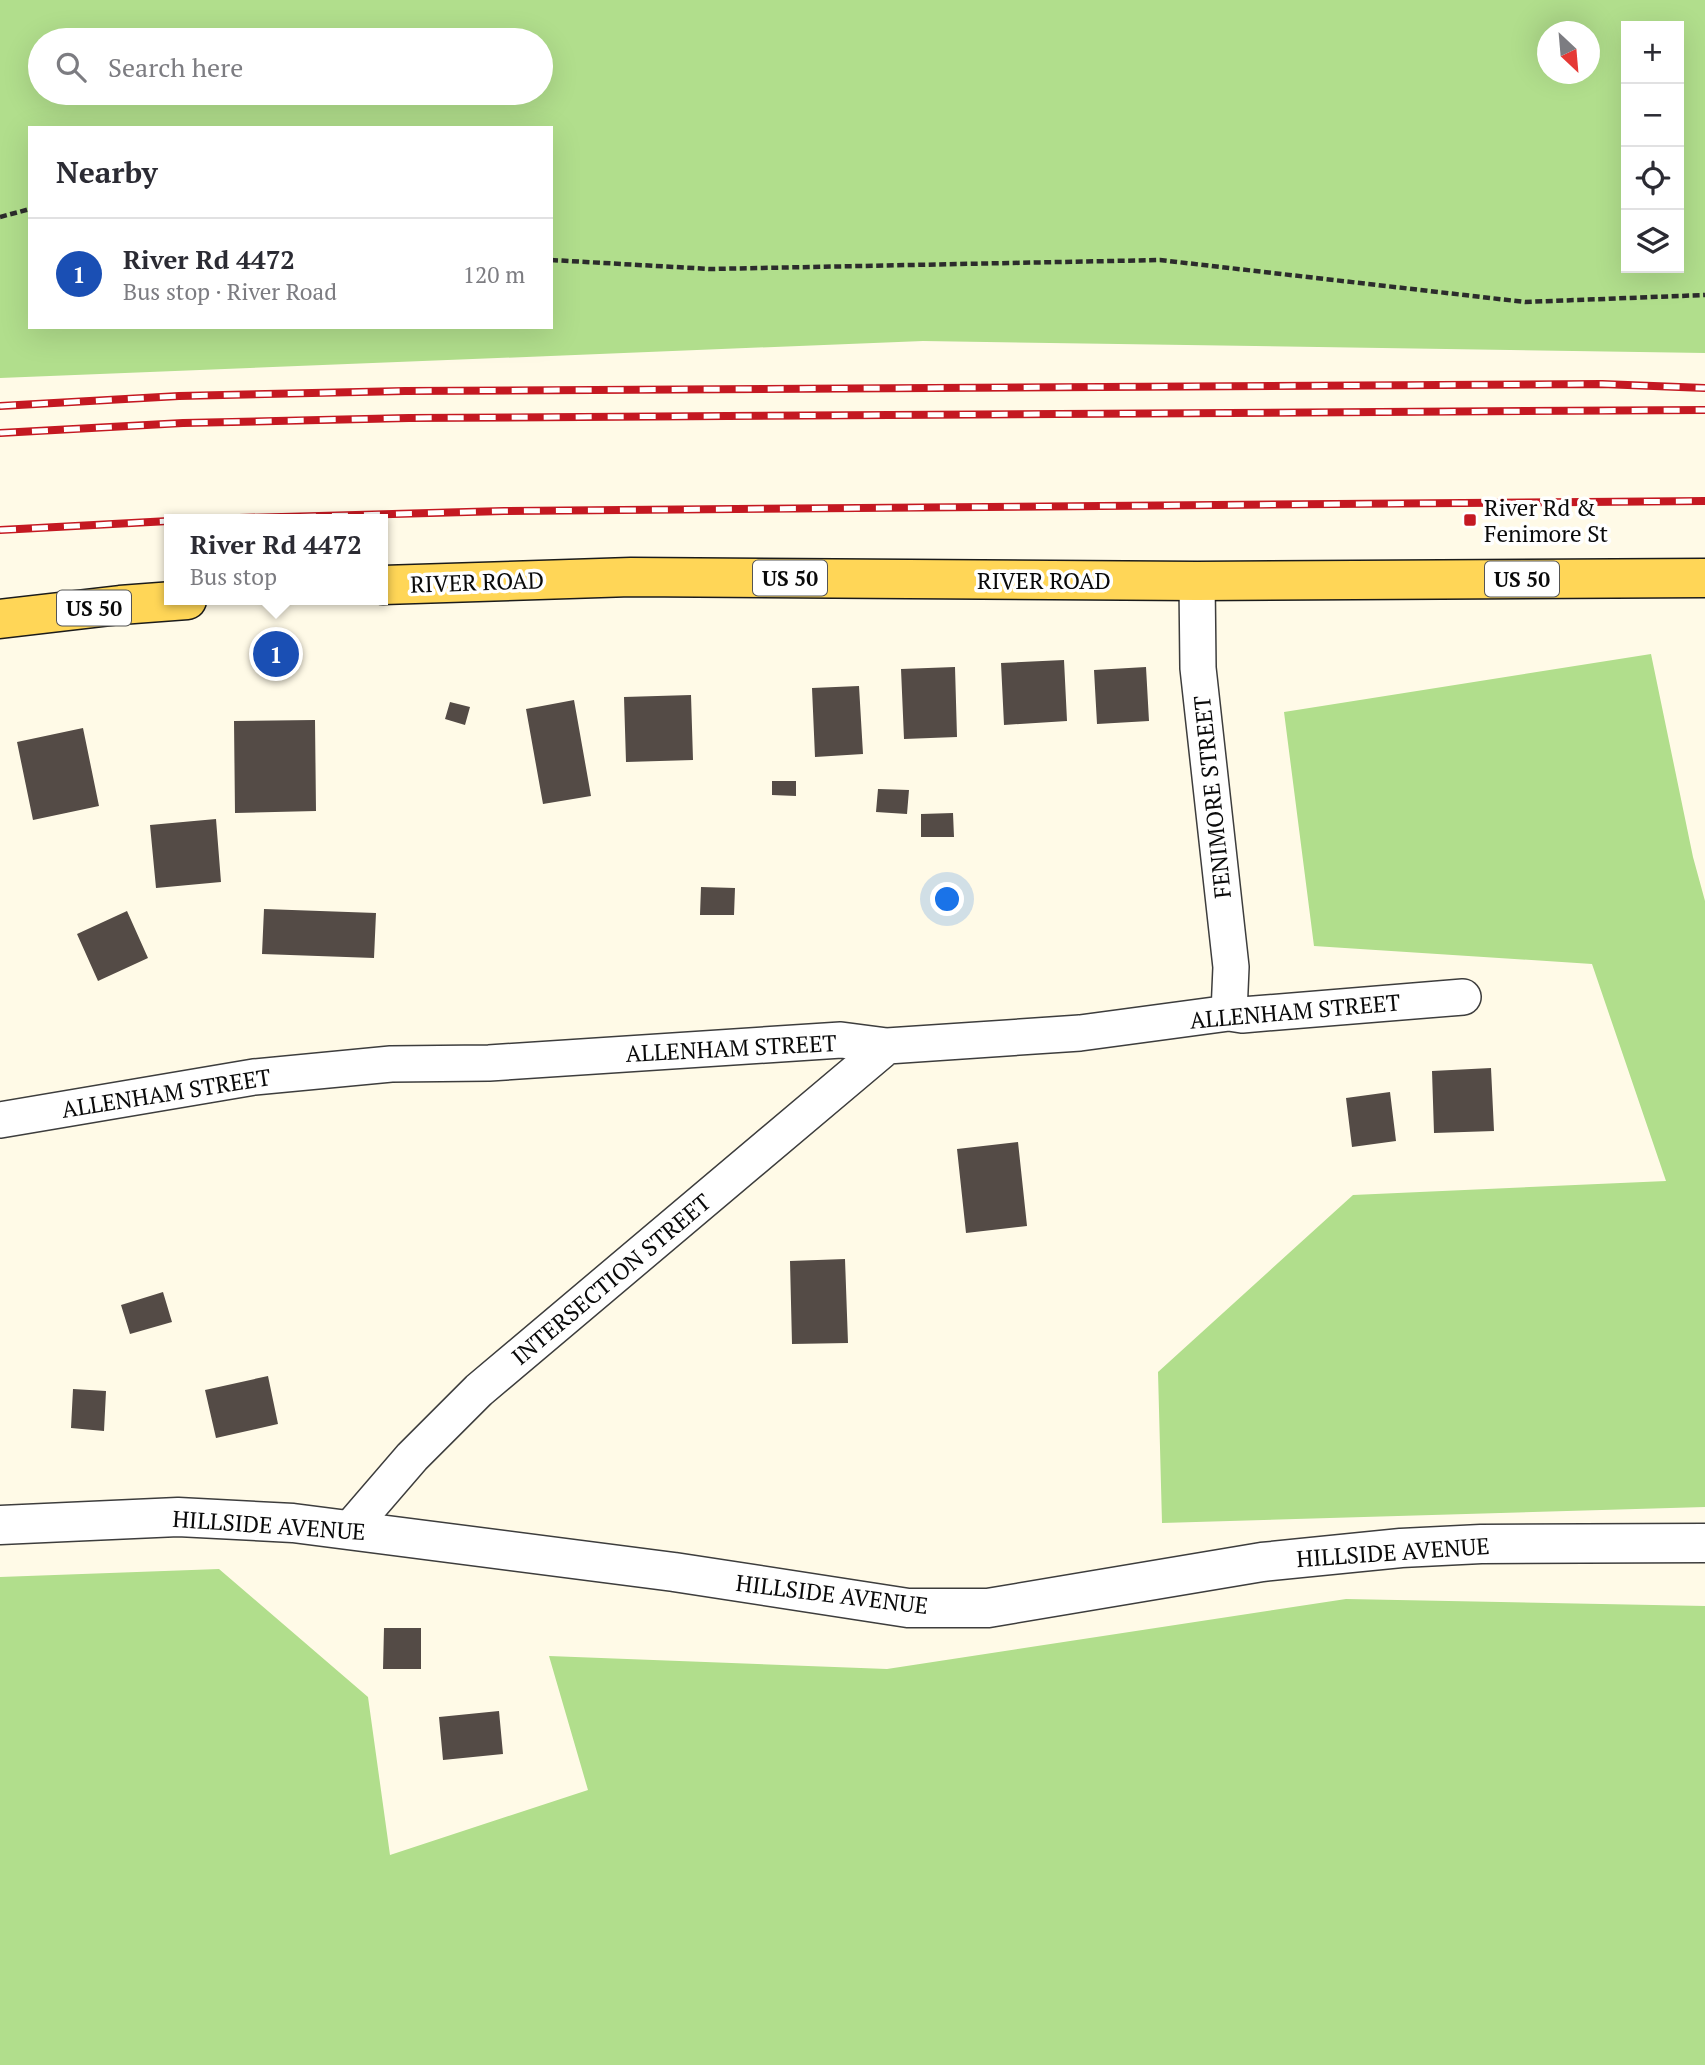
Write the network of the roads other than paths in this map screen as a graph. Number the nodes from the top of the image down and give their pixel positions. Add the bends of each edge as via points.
1 (1705, 578) edge
2 (1197, 581) junction
3 (388, 585) edge
4 (164, 602) edge
5 (0, 619) edge
6 (1463, 997) dead end
7 (1229, 1013) junction
8 (887, 1046) junction
9 (0, 1120) edge
10 (0, 1525) edge
11 (350, 1529) junction
12 (1705, 1543) edge

1 - 2 main road, RIVER ROAD / US 50
2 - 3 main road, RIVER ROAD / US 50 via 631,577
2 - 7 street, FENIMORE STREET via 1198,668 1231,967
4 - 5 main road, US 50
6 - 7 street, ALLENHAM STREET
7 - 8 street, ALLENHAM STREET via 1080,1033
8 - 9 street, ALLENHAM STREET via 841,1040 391,1065 254,1077
8 - 11 street, INTERSECTION STREET via 480,1390 412,1457
10 - 11 street, HILLSIDE AVENUE via 178,1517
11 - 12 street, HILLSIDE AVENUE via 908,1608 988,1608 1262,1562 1401,1548

